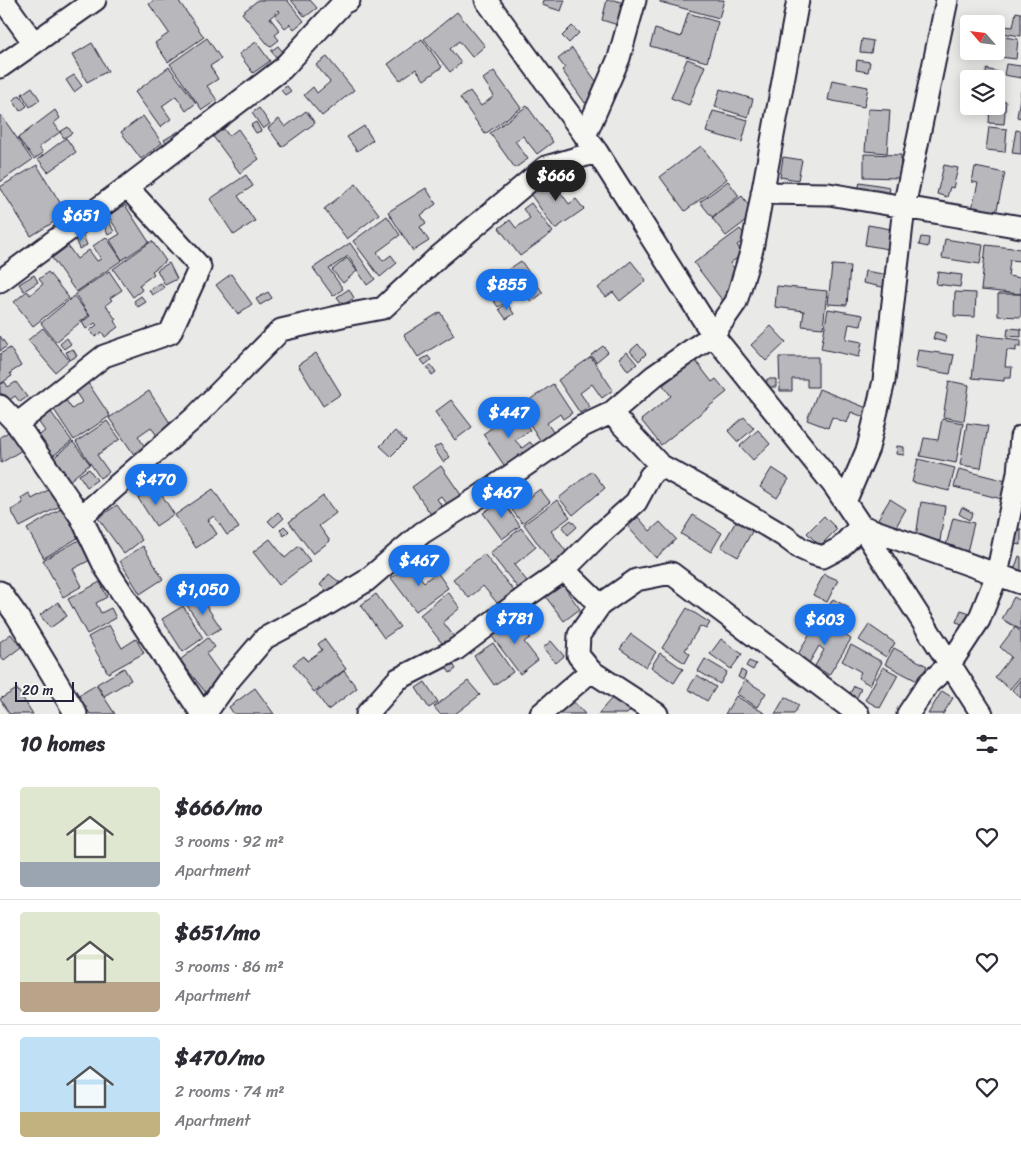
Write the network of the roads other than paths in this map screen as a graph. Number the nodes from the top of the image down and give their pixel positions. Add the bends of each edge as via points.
1 (3, 0) edge
2 (95, 0) edge
3 (348, 0) edge
4 (486, 0) edge
5 (635, 0) edge
6 (798, 0) edge
7 (947, 0) edge
8 (34, 43) junction
9 (0, 67) edge
10 (591, 144) junction
11 (127, 187) junction
12 (762, 193) junction
13 (904, 207) junction
14 (1021, 227) edge
15 (0, 281) edge
16 (714, 335) junction
17 (0, 406) edge
18 (611, 412) junction
19 (17, 424) junction
20 (1021, 437) edge
21 (660, 465) junction
22 (845, 502) junction
23 (81, 517) junction
24 (861, 526) junction
25 (564, 570) junction
26 (997, 575) junction
27 (1021, 583) edge
28 (0, 592) edge
29 (600, 605) junction
30 (950, 664) junction
31 (591, 671) junction
32 (76, 714) edge
33 (203, 714) edge
34 (367, 714) edge
35 (541, 714) edge
36 (657, 714) edge
37 (858, 714) edge
38 (908, 714) edge
39 (982, 714) edge

1 - 8 street
2 - 8 street
3 - 11 street via 282,69
4 - 10 street
5 - 10 street
6 - 12 street
7 - 13 street
8 - 9 street
10 - 16 street
10 - 23 street via 546,167 383,308 282,330 194,418
11 - 15 street
11 - 19 street via 200,268 170,333 104,356
12 - 13 street via 830,194
12 - 16 street via 752,249 736,302
13 - 14 street
13 - 22 street via 884,381 868,448
16 - 18 street via 654,376
16 - 22 street
17 - 19 street
18 - 21 street
18 - 33 street via 584,426 422,533 366,581 264,638
19 - 23 street
20 - 26 street via 1018,473
21 - 24 street via 813,554 823,557 840,548
21 - 25 street via 636,502
22 - 24 street
23 - 33 street via 105,568
24 - 26 street
24 - 30 street
25 - 29 street
25 - 34 street via 455,650 398,679
26 - 27 street
26 - 30 street via 979,620
28 - 32 street
29 - 31 street via 579,635 578,655
29 - 37 street via 636,580 670,574
30 - 38 street via 928,683
30 - 39 street
31 - 35 street
31 - 36 street

